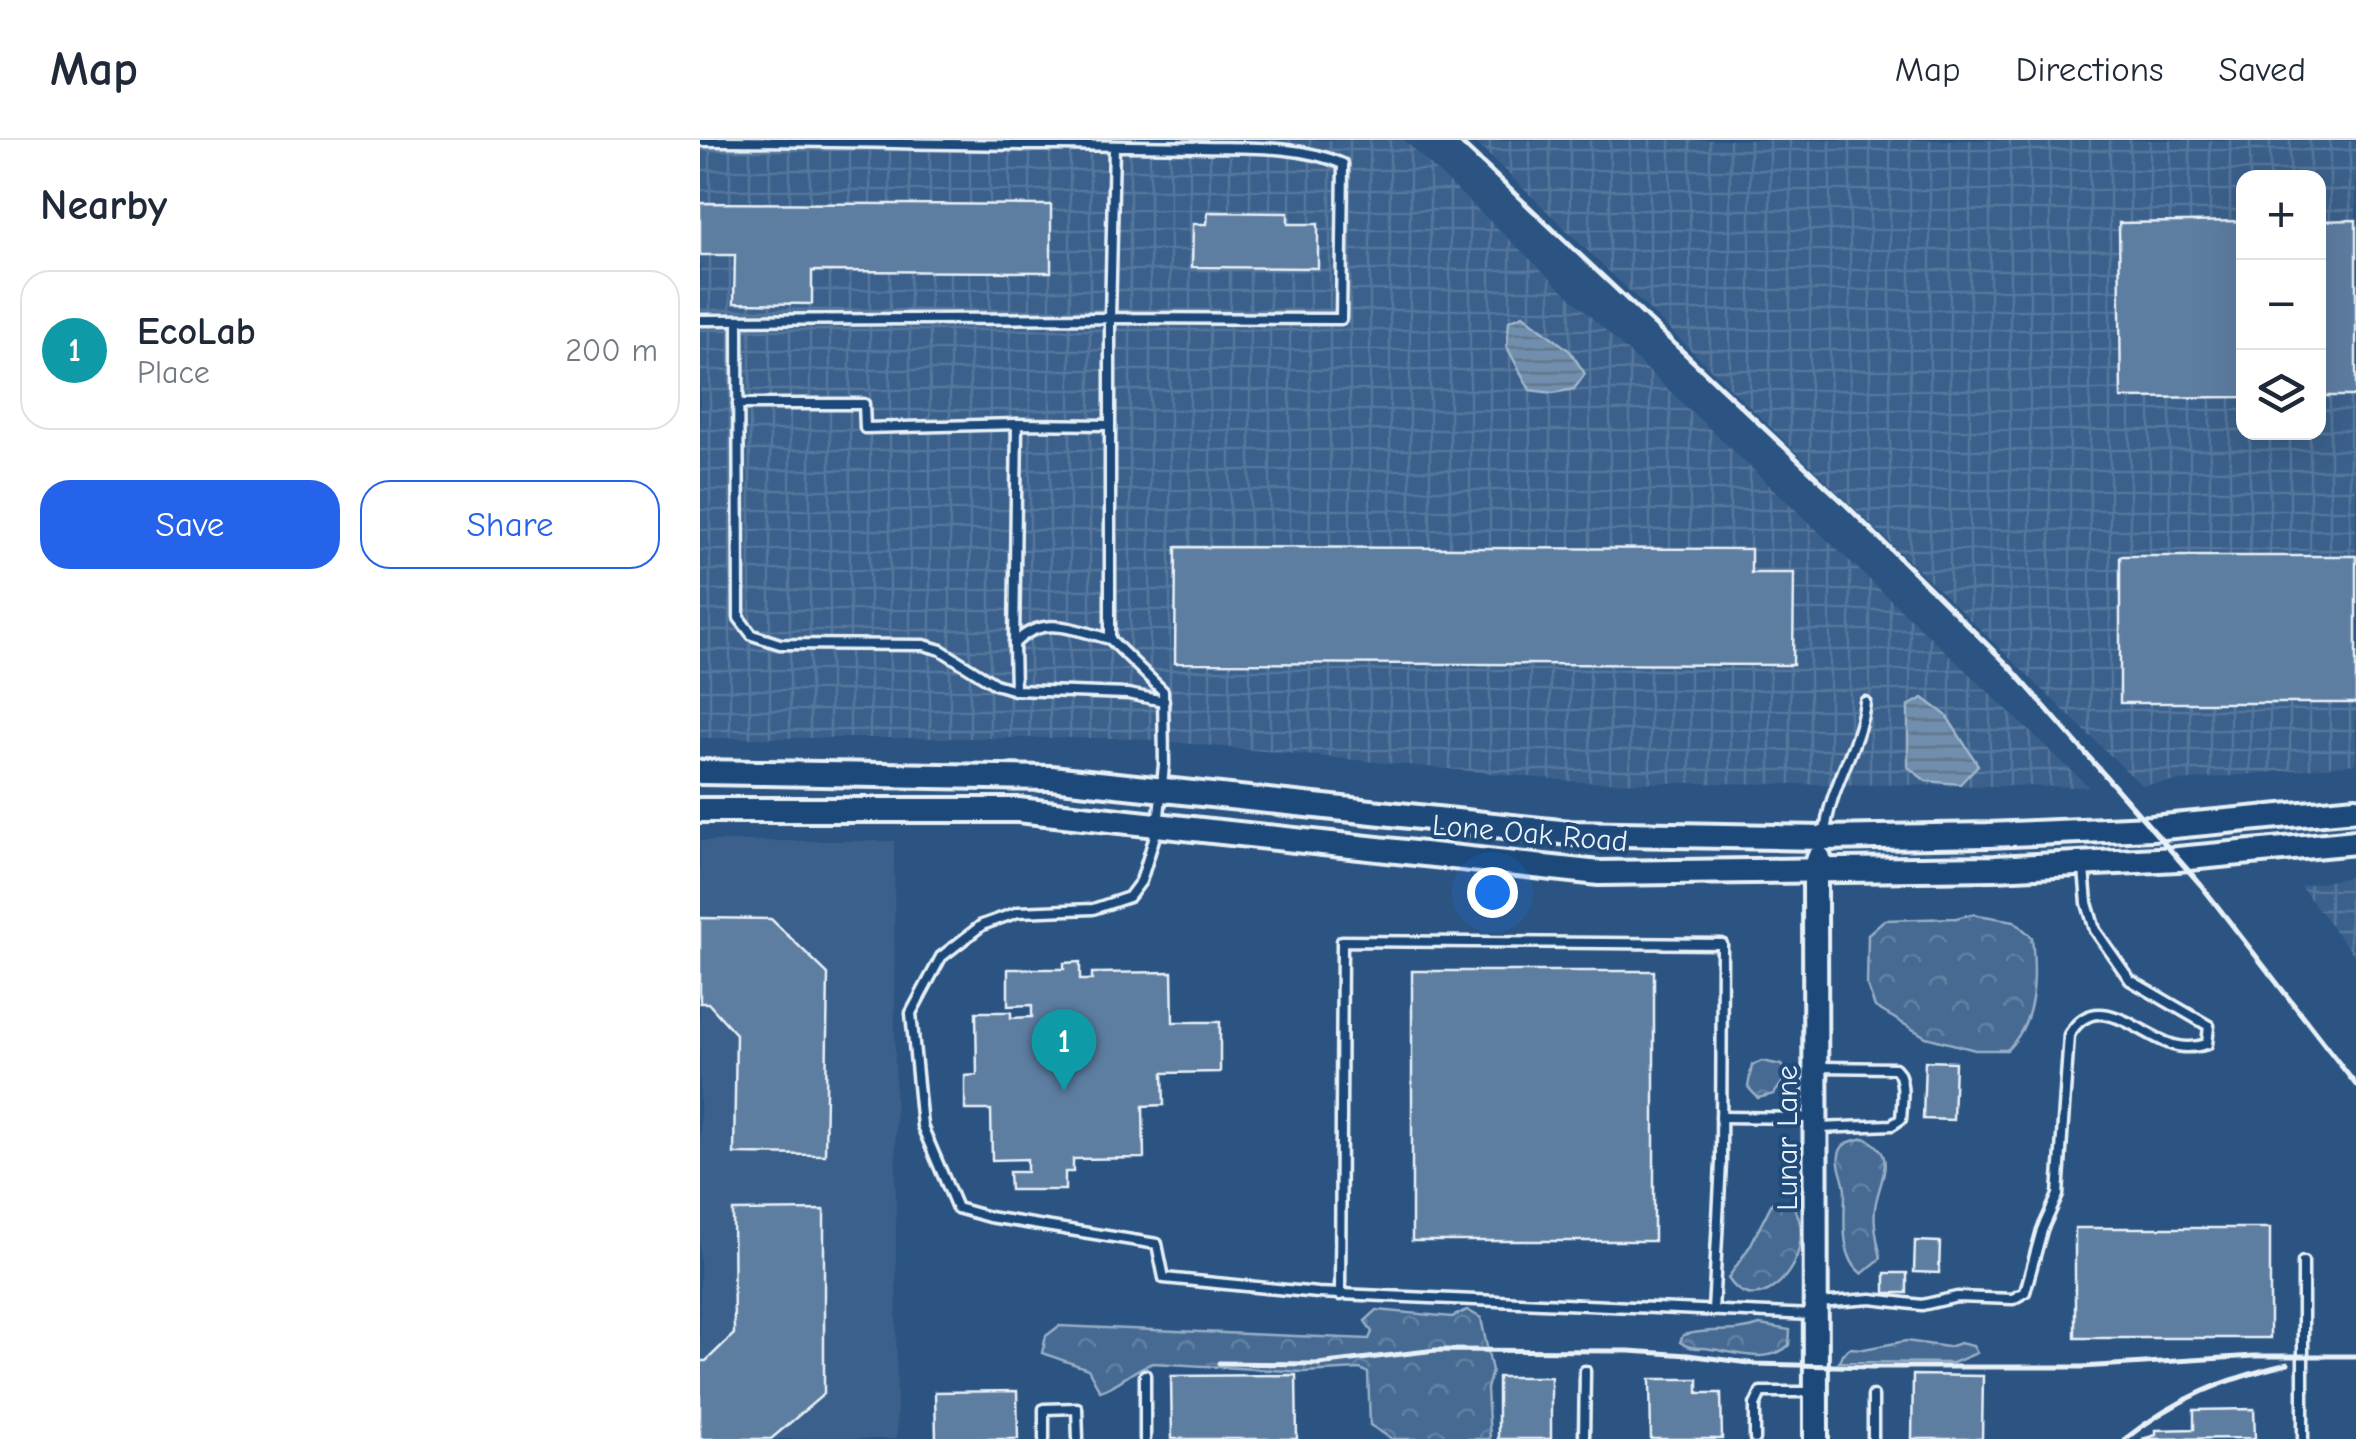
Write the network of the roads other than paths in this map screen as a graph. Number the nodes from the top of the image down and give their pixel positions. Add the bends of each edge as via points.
1 (700, 141) edge
2 (1114, 146) junction
3 (1110, 318) junction
4 (700, 320) edge
5 (738, 320) junction
6 (738, 404) junction
7 (1017, 424) junction
8 (1110, 424) junction
9 (1110, 638) junction
10 (1014, 644) junction
11 (1016, 690) junction
12 (1164, 701) junction
13 (1865, 702) dead end
14 (700, 772) edge
15 (1162, 790) junction
16 (2356, 809) edge
17 (700, 810) edge
18 (1158, 826) junction
19 (1824, 838) junction
20 (2356, 842) edge
21 (2083, 864) junction
22 (1815, 870) junction
23 (1816, 1068) junction
24 (1721, 1117) junction
25 (1817, 1123) junction
26 (2302, 1262) dead end
27 (1340, 1294) junction
28 (1818, 1309) junction
29 (1713, 1311) junction
30 (1585, 1371) dead end
31 (1145, 1374) dead end
32 (1818, 1392) junction
33 (1873, 1396) dead end
34 (1044, 1439) edge
35 (1078, 1439) edge
36 (1145, 1439) edge
37 (1584, 1439) edge
38 (1755, 1439) edge
39 (1816, 1439) edge
40 (1873, 1439) edge
41 (2303, 1439) edge

1 - 2 lane
2 - 3 lane
2 - 3 lane via 1318,153 1343,164 1341,319
3 - 5 lane
3 - 8 lane
4 - 5 lane
5 - 6 lane
6 - 7 lane via 864,404 865,428
6 - 11 lane via 739,618 752,636 780,644 924,645
7 - 8 lane
7 - 10 lane
8 - 9 lane
9 - 10 lane via 1040,626
9 - 12 lane via 1163,691
10 - 11 lane
11 - 12 lane
12 - 15 lane
13 - 19 lane
14 - 15 main road, Lone Oak Road via 1051,778
15 - 18 lane
15 - 19 main road, Lone Oak Road via 1570,833
16 - 19 main road, Lone Oak Road via 2071,832
17 - 18 main road, Lone Oak Road via 1018,810
18 - 22 main road, Lone Oak Road via 1598,873
18 - 27 lane via 1141,881 1129,896 1093,909 1018,912 982,926 941,956 911,1013 922,1126 957,1208 1157,1244 1164,1278
19 - 22 main road, Lunar Lane
20 - 21 main road, Lone Oak Road
21 - 22 main road, Lone Oak Road
21 - 28 lane via 2095,930 2130,980 2209,1026 2208,1044 2169,1044 2112,1015 2092,1015 2075,1025 2058,1195 2025,1292 1922,1305 1871,1299
22 - 23 main road, Lunar Lane
23 - 25 main road, Lunar Lane
23 - 25 lane via 1894,1068 1901,1077 1897,1123
24 - 25 lane
24 - 27 lane via 1722,944 1342,941
24 - 29 lane
25 - 28 main road, Lunar Lane
26 - 41 lane
27 - 29 lane
28 - 29 lane
28 - 32 main road, Lunar Lane
30 - 37 lane
31 - 36 lane
32 - 38 lane via 1761,1392
32 - 39 main road, Lunar Lane
33 - 40 lane
34 - 35 lane via 1044,1409 1078,1408

